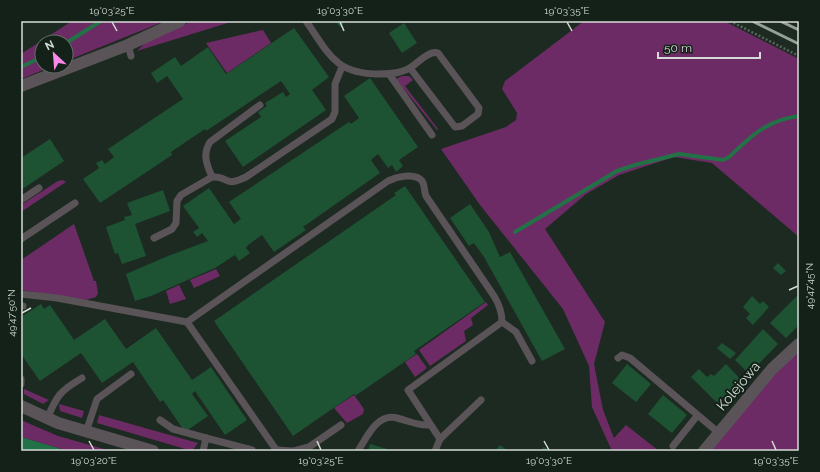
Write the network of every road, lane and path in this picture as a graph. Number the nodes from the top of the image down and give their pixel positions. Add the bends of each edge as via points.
1 (180, 21) edge
2 (306, 21) edge
3 (730, 21) edge
4 (796, 21) edge
5 (799, 22) edge
6 (799, 56) edge
7 (342, 67) junction
8 (410, 68) junction
9 (389, 74) junction
10 (21, 86) edge
11 (260, 105) dead end
12 (432, 135) dead end
13 (212, 177) junction
14 (39, 188) dead end
15 (21, 200) edge
16 (75, 203) dead end
17 (154, 238) dead end
18 (21, 239) edge
19 (21, 294) edge
20 (187, 322) junction
21 (502, 322) junction
22 (799, 344) edge
23 (618, 358) dead end
24 (532, 360) dead end
25 (131, 374) dead end
26 (82, 378) dead end
27 (21, 379) edge
28 (21, 384) edge
29 (481, 400) dead end
30 (21, 406) edge
31 (697, 416) junction
32 (46, 418) junction
33 (160, 420) dead end
34 (341, 425) dead end
35 (430, 425) junction
36 (86, 432) junction
37 (719, 433) junction
38 (206, 438) junction
39 (440, 439) junction
40 (673, 446) dead end
41 (252, 450) dead end
42 (277, 450) edge
43 (153, 451) edge
44 (203, 451) edge
45 (293, 451) edge
46 (358, 451) edge
47 (435, 451) edge
48 (704, 451) edge

1 - 10 street via 130,50
2 - 7 lane via 328,53
3 - 6 path
4 - 5 path
7 - 9 lane via 366,74
7 - 13 lane via 335,84 336,112 332,119 241,180 228,183 218,177
8 - 8 lane via 432,52 438,53 479,108 478,114 462,126 455,127
8 - 9 lane
9 - 12 lane
11 - 13 lane via 210,142 205,149 205,160
13 - 17 lane via 181,195 177,202 176,222 172,229
14 - 15 lane
16 - 18 lane
19 - 20 lane via 58,298
20 - 21 lane via 388,180 401,176 416,178 422,182 426,196 494,296 501,311
20 - 42 lane
21 - 24 lane via 516,332
21 - 35 lane via 408,390
22 - 37 street, Kolejowa via 772,369
23 - 31 lane via 622,355 630,358
25 - 36 lane via 97,399
26 - 32 lane via 57,396
27 - 28 lane
29 - 39 lane
30 - 32 street
31 - 37 lane
31 - 40 lane
32 - 36 street
33 - 38 lane via 173,429
34 - 45 lane via 309,447
35 - 39 lane
35 - 46 lane via 421,426 396,417 383,419 372,428
36 - 43 street
37 - 48 street, Kolejowa
38 - 41 lane
38 - 44 lane
39 - 47 lane
42 - 45 lane

